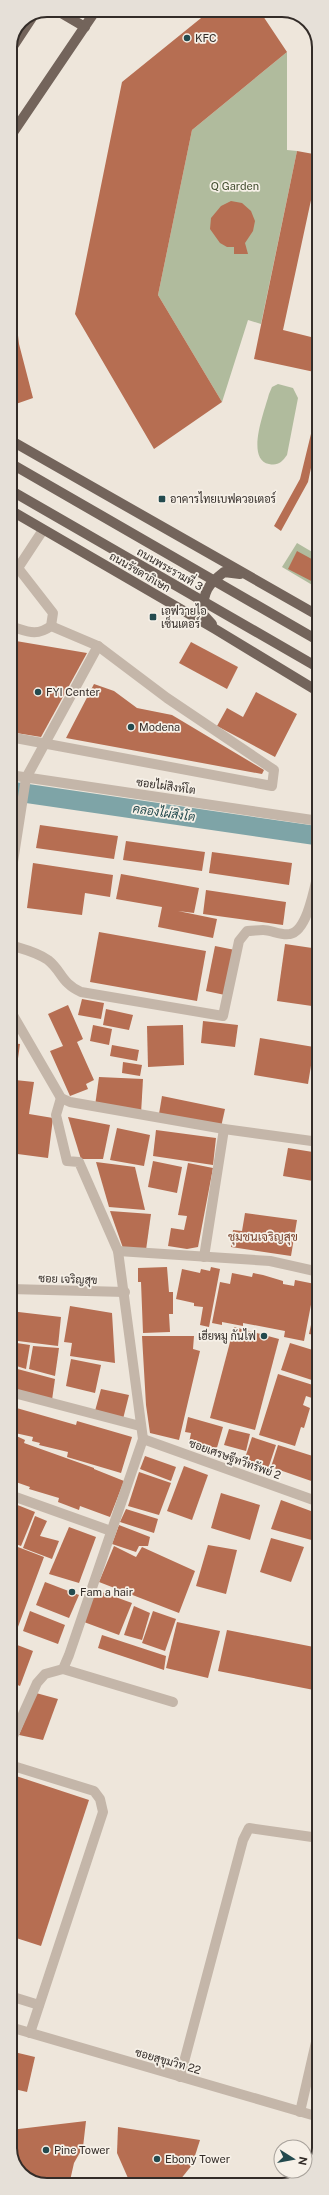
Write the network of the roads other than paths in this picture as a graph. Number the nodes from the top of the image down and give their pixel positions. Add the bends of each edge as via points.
1 (68, 17) edge
2 (91, 17) edge
3 (27, 25) edge
4 (85, 27) junction
5 (18, 38) edge
6 (17, 127) edge
7 (17, 444) edge
8 (17, 467) edge
9 (17, 494) edge
10 (17, 514) edge
11 (43, 530) junction
12 (17, 563) edge
13 (17, 572) edge
14 (243, 574) junction
15 (312, 612) edge
16 (51, 626) junction
17 (17, 628) edge
18 (216, 629) junction
19 (312, 637) edge
20 (98, 646) junction
21 (312, 664) edge
22 (312, 688) edge
23 (17, 738) edge
24 (44, 742) junction
25 (17, 779) edge
26 (25, 783) junction
27 (312, 820) edge
28 (17, 830) edge
29 (312, 899) edge
30 (17, 947) edge
31 (17, 1022) edge
32 (60, 1098) junction
33 (224, 1129) junction
34 (312, 1141) edge
35 (118, 1251) junction
36 (204, 1257) junction
37 (312, 1270) edge
38 (17, 1289) edge
39 (125, 1292) junction
40 (17, 1394) edge
41 (140, 1426) junction
42 (143, 1439) junction
43 (17, 1498) edge
44 (312, 1499) edge
45 (110, 1531) junction
46 (63, 1669) junction
47 (173, 1702) dead end
48 (17, 1727) edge
49 (17, 1767) edge
50 (312, 1837) edge
51 (17, 1998) edge
52 (39, 2005) junction
53 (17, 2029) edge
54 (30, 2033) junction
55 (312, 2060) edge
56 (180, 2077) junction
57 (300, 2112) junction
58 (312, 2115) edge

1 - 4 main road
2 - 4 main road
3 - 5 main road
4 - 6 main road
7 - 14 main road
8 - 19 main road, ถนนพระรามที่ 3, bridge
9 - 21 main road, ถนนพระรามที่ 3, bridge
10 - 11 main road, ถนนรัชดาภิเษก
11 - 12 street
11 - 18 main road, ถนนรัชดาภิเษก
13 - 16 street via 53,613
14 - 15 main road
14 - 18 main road via 224,572 210,582 204,596 202,613
16 - 17 street via 42,632 32,633
16 - 20 street
18 - 22 main road, ถนนรัชดาภิเษก
20 - 24 street
20 - 24 street via 167,698 274,770 272,786
23 - 24 street
24 - 26 street
25 - 26 street, ซอยไผ่สิงห์โต
26 - 27 street, ซอยไผ่สิงห์โต
26 - 28 street
29 - 30 street via 298,931 289,934 263,930 247,931 239,941 223,1016 81,992 69,987 49,961 34,952
31 - 32 street
32 - 33 street via 89,1107
32 - 35 street via 56,1115 67,1161 79,1162
33 - 34 street
33 - 36 street
35 - 36 street
35 - 39 street
36 - 37 street via 270,1261
38 - 39 street, ซอย เจริญสุข
39 - 41 street
40 - 41 street
41 - 42 street
42 - 44 street, ซอยเศรษฐีทวีทรัพย์ 2
42 - 45 street
43 - 45 street
45 - 46 street
46 - 47 street
46 - 48 street via 45,1674 37,1683
49 - 52 street via 94,1791 100,1799 103,1812
50 - 56 street via 249,1828 243,1840
51 - 52 street
52 - 54 street
53 - 54 street, ซอยสุขุมวิท 22
54 - 56 street, ซอยสุขุมวิท 22
55 - 57 street
56 - 57 street, ซอยสุขุมวิท 22
57 - 58 street, ซอยสุขุมวิท 22

